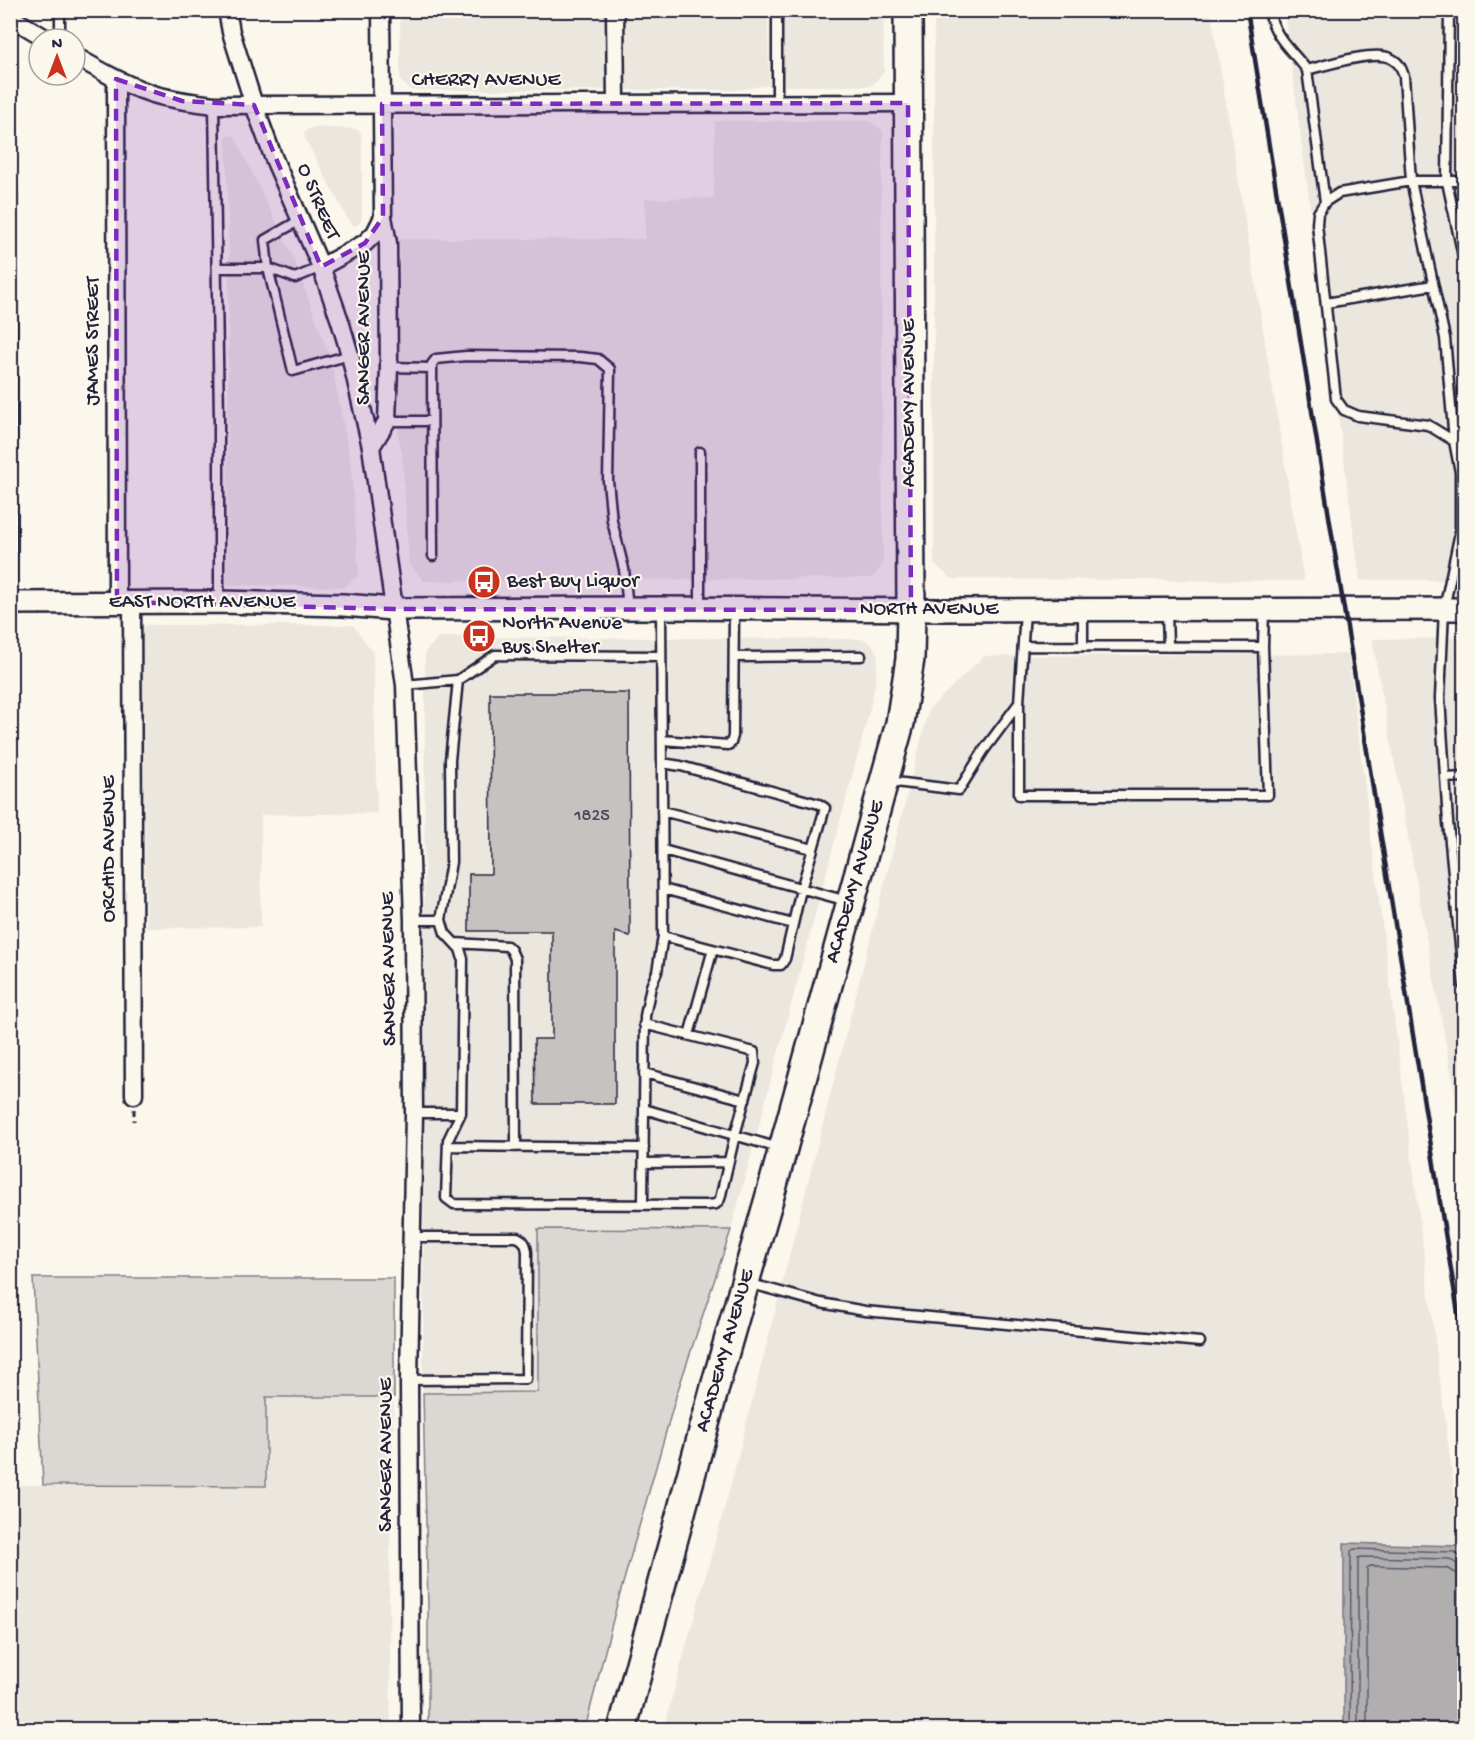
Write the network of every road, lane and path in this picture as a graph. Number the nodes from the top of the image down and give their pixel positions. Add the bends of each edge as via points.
1 (60, 10) edge
2 (227, 10) edge
3 (381, 10) edge
4 (615, 10) edge
5 (777, 10) edge
6 (908, 10) edge
7 (1269, 10) edge
8 (1449, 10) edge
9 (10, 16) edge
10 (27, 27) edge
11 (60, 27) edge
12 (87, 63) edge
13 (1307, 70) junction
14 (116, 79) junction
15 (777, 103) junction
16 (908, 103) junction
17 (382, 104) junction
18 (616, 104) junction
19 (214, 105) junction
20 (254, 105) junction
21 (1464, 181) edge
22 (1411, 182) junction
23 (1447, 182) junction
24 (10, 187) edge
25 (1325, 202) junction
26 (383, 217) junction
27 (300, 220) junction
28 (1464, 261) edge
29 (321, 267) junction
30 (217, 268) junction
31 (268, 268) junction
32 (1433, 285) junction
33 (1326, 303) junction
34 (350, 355) junction
35 (388, 368) junction
36 (432, 368) junction
37 (387, 421) junction
38 (432, 421) junction
39 (1454, 441) junction
40 (371, 447) junction
41 (700, 452) dead end
42 (433, 556) dead end
43 (124, 602) junction
44 (219, 602) junction
45 (10, 603) edge
46 (628, 608) junction
47 (661, 608) junction
48 (393, 609) junction
49 (700, 609) junction
50 (734, 609) junction
51 (1454, 609) edge
52 (911, 610) junction
53 (1025, 610) junction
54 (1083, 610) junction
55 (1167, 610) junction
56 (1264, 610) junction
57 (1023, 646) junction
58 (1083, 646) junction
59 (1168, 647) junction
60 (1263, 647) junction
61 (661, 656) junction
62 (861, 656) dead end
63 (734, 657) junction
64 (458, 680) junction
65 (405, 685) junction
66 (1019, 703) junction
67 (662, 740) junction
68 (662, 763) junction
69 (1464, 777) edge
70 (1445, 778) junction
71 (885, 780) junction
72 (662, 811) junction
73 (813, 849) junction
74 (663, 850) junction
75 (663, 889) junction
76 (801, 889) junction
77 (850, 902) junction
78 (413, 920) junction
79 (441, 920) junction
80 (793, 924) junction
81 (663, 936) junction
82 (455, 943) junction
83 (713, 949) junction
84 (1464, 986) edge
85 (644, 1024) junction
86 (689, 1035) junction
87 (644, 1073) junction
88 (134, 1095) dead end
89 (745, 1100) junction
90 (644, 1109) junction
91 (414, 1113) junction
92 (461, 1113) junction
93 (735, 1135) junction
94 (448, 1146) junction
95 (516, 1147) junction
96 (644, 1148) junction
97 (783, 1149) junction
98 (729, 1162) junction
99 (644, 1163) junction
100 (644, 1205) junction
101 (412, 1237) junction
102 (745, 1282) junction
103 (1200, 1342) dead end
104 (410, 1380) junction
105 (411, 1730) edge
106 (622, 1730) edge

1 - 11 lane
2 - 20 street, O STREET
3 - 17 street, SANGER AVENUE
4 - 18 street
5 - 15 lane
6 - 16 main road, ACADEMY AVENUE
7 - 13 lane via 1280,39
8 - 23 lane
9 - 10 street
12 - 14 street, CHERRY AVENUE
13 - 22 lane via 1370,55 1389,57 1400,64
13 - 25 lane
14 - 19 street, CHERRY AVENUE via 151,93
14 - 43 street, JAMES STREET
15 - 16 street, CHERRY AVENUE
15 - 18 street, CHERRY AVENUE
16 - 52 main road, ACADEMY AVENUE
17 - 18 street, CHERRY AVENUE
17 - 20 street, CHERRY AVENUE
17 - 26 street, SANGER AVENUE
19 - 20 street, CHERRY AVENUE
19 - 30 lane
20 - 27 street, O STREET
21 - 23 lane
22 - 23 lane
22 - 25 lane via 1339,193
22 - 32 lane
23 - 28 lane
24 - 45 lane
25 - 33 lane via 1317,224
26 - 29 street, SANGER AVENUE via 365,243
26 - 35 street, SANGER AVENUE via 388,243
27 - 29 street, O STREET
27 - 31 lane via 265,240
29 - 31 lane via 295,278
29 - 34 street, O STREET
30 - 31 lane
30 - 44 lane
31 - 34 lane via 293,371
32 - 33 lane
32 - 39 lane via 1445,338
33 - 39 lane via 1336,399 1344,410 1358,416 1428,425
34 - 40 street, O STREET
35 - 36 lane
35 - 37 street, SANGER AVENUE
36 - 38 lane
36 - 46 lane via 436,359 466,356 580,357 598,359 610,369 609,491
37 - 38 lane
37 - 40 street, SANGER AVENUE
38 - 42 lane
39 - 51 lane via 1460,472 1460,532
40 - 48 street, SANGER AVENUE
41 - 49 lane
43 - 44 street, EAST NORTH AVENUE
43 - 45 street, EAST NORTH AVENUE
43 - 88 street, ORCHID AVENUE
44 - 48 street, EAST NORTH AVENUE
46 - 47 street, NORTH AVENUE
46 - 48 street, NORTH AVENUE
47 - 49 street, NORTH AVENUE
47 - 61 lane
48 - 65 street, SANGER AVENUE
49 - 50 street, NORTH AVENUE
50 - 52 street, NORTH AVENUE
50 - 63 lane
51 - 56 street, NORTH AVENUE
51 - 70 lane via 1440,698
52 - 53 street, NORTH AVENUE
52 - 71 main road, ACADEMY AVENUE via 908,678
53 - 54 street, NORTH AVENUE
53 - 57 lane
54 - 55 street, NORTH AVENUE
54 - 58 lane
55 - 56 street, NORTH AVENUE
55 - 59 lane
56 - 60 lane
57 - 58 lane
57 - 66 lane
58 - 59 lane
59 - 60 lane
60 - 66 lane via 1268,795 1019,795
61 - 64 lane via 495,655
61 - 67 lane
62 - 63 lane
63 - 67 lane via 731,743
64 - 65 lane
64 - 79 lane via 450,760 451,862
65 - 78 street, SANGER AVENUE
66 - 71 lane via 959,790
67 - 68 lane
68 - 72 lane
68 - 73 lane via 819,804 825,808
69 - 70 lane
70 - 84 lane
71 - 77 main road, ACADEMY AVENUE
72 - 73 lane
72 - 74 lane
73 - 76 lane
74 - 75 lane
74 - 76 lane
75 - 80 lane
75 - 81 lane
76 - 77 lane
76 - 80 lane
77 - 97 main road, ACADEMY AVENUE
78 - 79 lane
78 - 91 street, SANGER AVENUE
79 - 82 lane via 445,933
80 - 83 lane via 781,965
81 - 83 lane
81 - 85 lane
82 - 92 lane via 463,959
82 - 95 lane via 507,946 515,959
83 - 86 lane
85 - 86 lane
85 - 87 lane
86 - 89 lane via 754,1052 755,1063
87 - 89 lane
87 - 90 lane
89 - 93 lane
90 - 93 lane
90 - 96 lane
91 - 92 lane
91 - 101 street, SANGER AVENUE
92 - 94 lane
93 - 97 lane
93 - 98 lane
94 - 95 lane
94 - 100 lane via 446,1198 454,1204
95 - 96 lane
96 - 99 lane
97 - 102 main road, ACADEMY AVENUE
98 - 99 lane
98 - 100 lane via 716,1204
99 - 100 lane
101 - 104 street, SANGER AVENUE
101 - 104 lane via 523,1240 527,1252 526,1379
102 - 103 lane via 865,1311
102 - 106 main road, ACADEMY AVENUE
104 - 105 street, SANGER AVENUE

